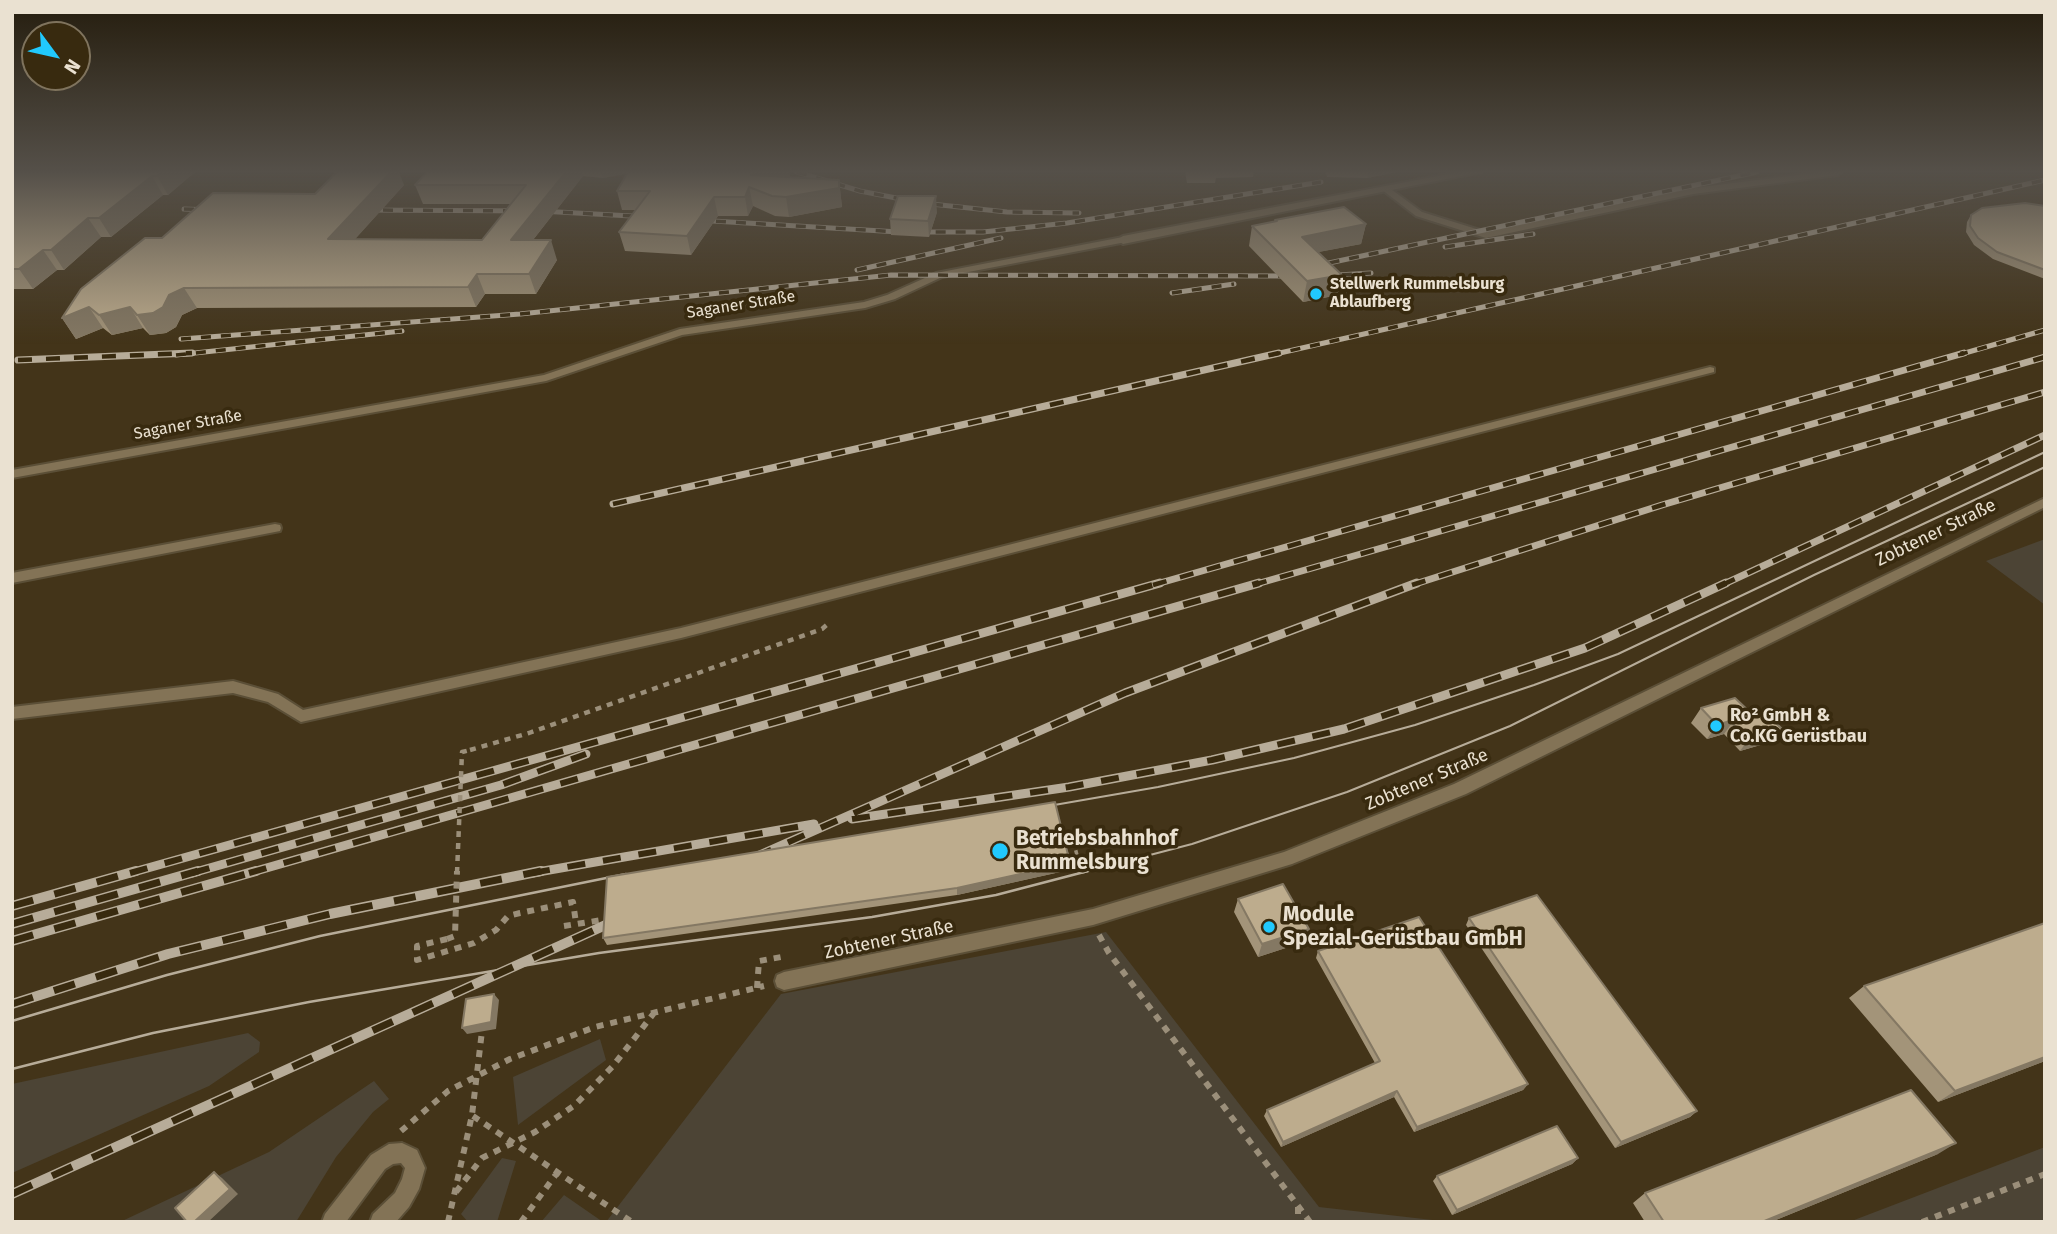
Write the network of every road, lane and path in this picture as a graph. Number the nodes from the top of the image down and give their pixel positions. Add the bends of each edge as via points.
1 (1176, 230) edge
2 (1469, 230) edge
3 (1511, 230) edge
4 (1123, 240) joint
5 (1710, 370) dead end
6 (12, 474) edge
7 (2045, 502) edge
8 (275, 528) dead end
9 (12, 579) edge
10 (829, 623) dead end
11 (12, 713) edge
12 (1078, 852) dead end
13 (1053, 858) edge
14 (1093, 917) junction
15 (621, 919) edge
16 (576, 923) junction
17 (564, 926) dead end
18 (781, 957) dead end
19 (784, 981) joint
20 (757, 988) junction
21 (655, 1012) junction
22 (482, 1031) edge
23 (478, 1073) junction
24 (472, 1115) junction
25 (396, 1136) dead end
26 (511, 1142) junction
27 (556, 1173) junction
28 (2045, 1174) edge
29 (456, 1192) junction
30 (1298, 1206) junction
31 (333, 1222) edge
32 (381, 1222) edge
33 (448, 1222) edge
34 (522, 1222) edge
35 (632, 1222) edge
36 (1298, 1222) edge
37 (1310, 1222) edge
38 (1922, 1222) edge

1 - 4 street, Saganer Straße
2 - 3 lane via 1486,235
4 - 6 lane, Saganer Straße via 939,275 865,305 680,332 546,378
5 - 11 lane via 681,633 301,716 273,698 233,687
7 - 14 lane, Zobtener Straße via 1461,789 1286,859
8 - 9 lane
10 - 16 path, bridge via 529,733 462,752 455,936 417,946 417,960 474,943 496,930 508,916 520,913 573,902
12 - 13 path
14 - 19 lane, Zobtener Straße
14 - 30 path via 1109,953
15 - 16 path
16 - 17 path
18 - 20 path via 759,961
19 - 20 path
20 - 21 path
21 - 23 path via 595,1027
21 - 26 path via 575,1105
22 - 23 path
23 - 24 path
23 - 25 path via 432,1103
24 - 26 path
24 - 29 path
26 - 27 path
26 - 29 path via 482,1158
27 - 34 path
27 - 35 path
28 - 38 path
29 - 33 path
30 - 36 path
30 - 37 path
31 - 32 lane via 365,1176 389,1154 402,1153 415,1168 402,1200

